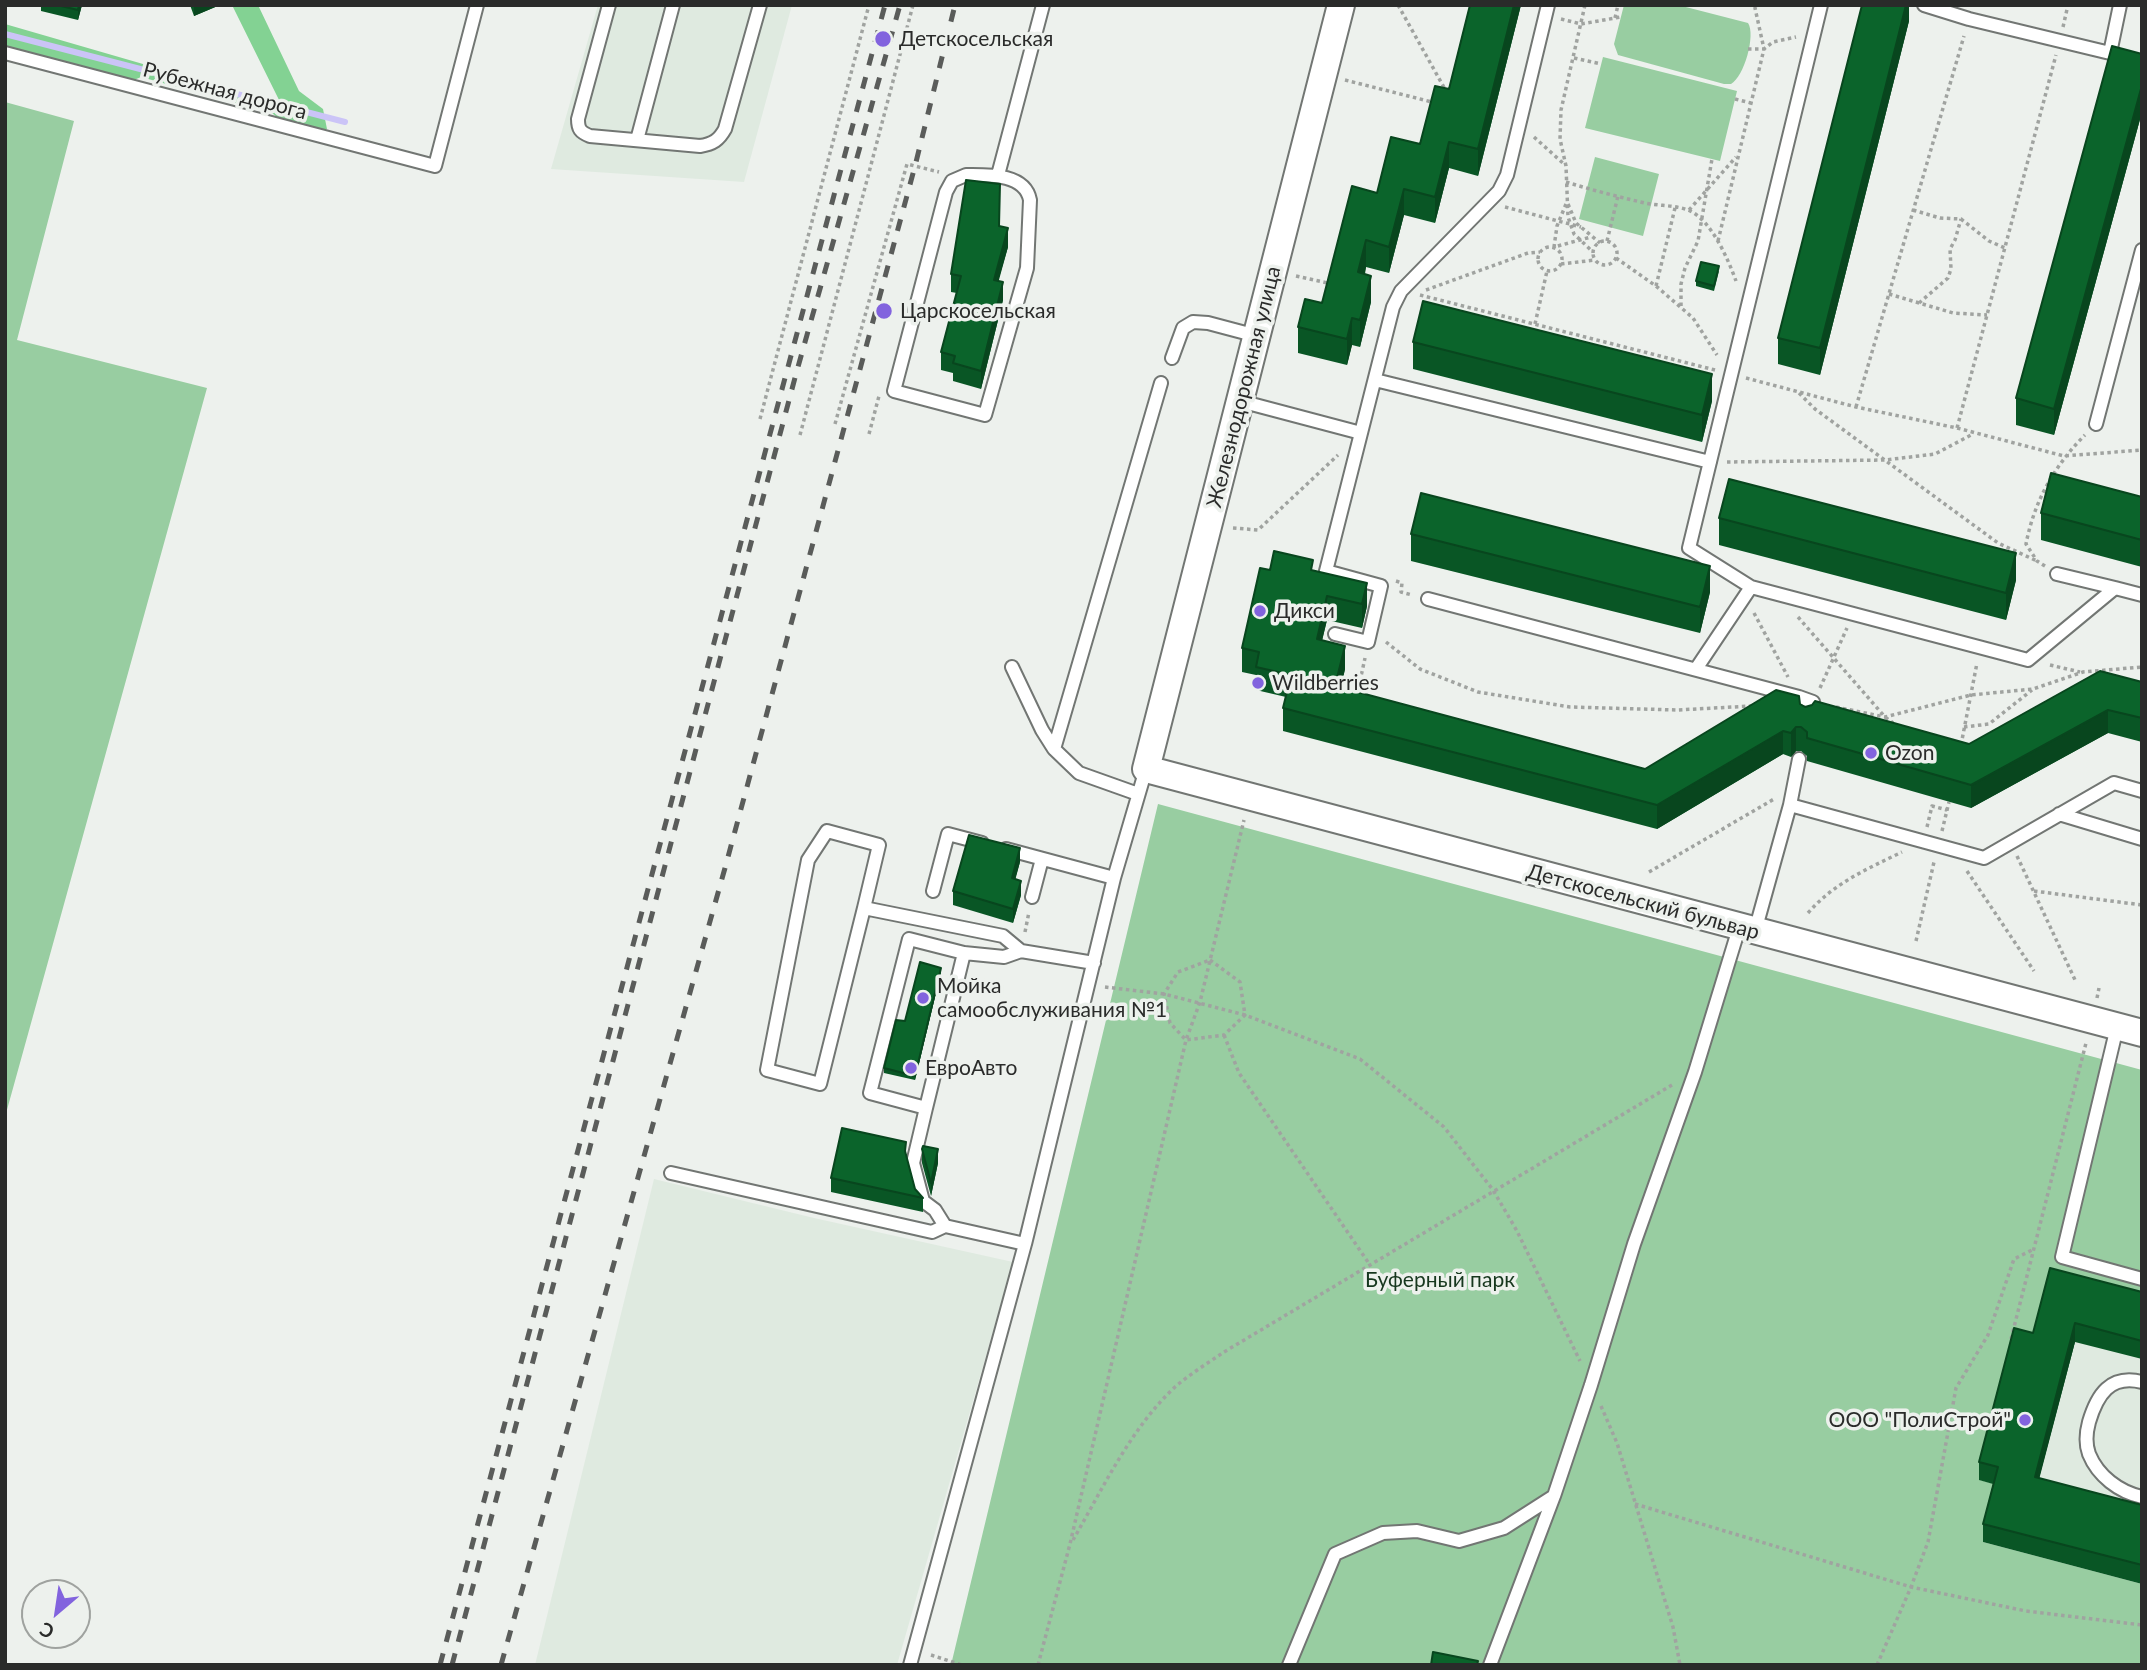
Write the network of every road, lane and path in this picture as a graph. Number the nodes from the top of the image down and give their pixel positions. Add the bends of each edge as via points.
1 (477, 5) edge
2 (609, 5) edge
3 (673, 5) edge
4 (760, 5) edge
5 (869, 5) edge
6 (913, 5) edge
7 (1043, 5) edge
8 (1341, 5) edge
9 (1398, 5) edge
10 (1585, 5) edge
11 (1618, 5) edge
12 (1757, 5) edge
13 (1821, 5) edge
14 (1924, 5) edge
15 (2068, 5) edge
16 (2120, 5) edge
17 (1547, 10) edge
18 (1621, 17) dead end
19 (1615, 18) junction
20 (1969, 19) junction
21 (1581, 23) junction
22 (1814, 32) junction
23 (2059, 42) junction
24 (1748, 49) dead end
25 (1764, 49) junction
26 (5, 53) edge
27 (2110, 53) junction
28 (1574, 58) junction
29 (1601, 64) dead end
30 (2142, 66) edge
31 (1344, 80) dead end
32 (1449, 97) edge
33 (1735, 99) dead end
34 (1436, 103) edge
35 (1751, 103) junction
36 (1520, 124) junction
37 (637, 140) junction
38 (1738, 155) junction
39 (1712, 159) dead end
40 (945, 163) dead end
41 (1566, 166) junction
42 (998, 175) junction
43 (1566, 182) junction
44 (1707, 193) junction
45 (1618, 196) junction
46 (1488, 202) junction
47 (1567, 202) junction
48 (1675, 208) junction
49 (1689, 210) junction
50 (1913, 210) junction
51 (1961, 219) junction
52 (1558, 222) junction
53 (1703, 222) junction
54 (1570, 224) junction
55 (1581, 227) junction
56 (1591, 237) junction
57 (1579, 240) junction
58 (1718, 241) junction
59 (1607, 242) junction
60 (1600, 243) junction
61 (1554, 247) junction
62 (2005, 248) junction
63 (2142, 250) edge
64 (1540, 252) junction
65 (1593, 252) junction
66 (1616, 258) junction
67 (1595, 260) junction
68 (1561, 264) junction
69 (1548, 271) junction
70 (1296, 276) dead end
71 (1334, 284) edge
72 (1656, 286) junction
73 (1738, 286) dead end
74 (1889, 295) junction
75 (1919, 303) junction
76 (1681, 306) junction
77 (1987, 315) junction
78 (1535, 324) junction
79 (1257, 336) junction
80 (1172, 358) dead end
81 (1731, 374) junction
82 (1375, 380) junction
83 (1161, 383) dead end
84 (1799, 393) junction
85 (1240, 401) junction
86 (1856, 407) junction
87 (760, 419) dead end
88 (835, 424) dead end
89 (2096, 424) joint
90 (1957, 428) junction
91 (1361, 433) junction
92 (1975, 433) junction
93 (800, 435) dead end
94 (2142, 450) edge
95 (2064, 456) junction
96 (1885, 460) junction
97 (1710, 462) junction
98 (1233, 528) dead end
99 (2037, 561) junction
100 (2057, 574) joint
101 (2115, 588) junction
102 (1748, 591) junction
103 (1780, 595) junction
104 (2142, 595) edge
105 (1428, 599) dead end
106 (1854, 614) junction
107 (1335, 634) dead end
108 (1369, 636) junction
109 (1981, 647) junction
110 (1833, 657) junction
111 (2028, 660) junction
112 (1012, 667) dead end
113 (2142, 667) edge
114 (1696, 669) junction
115 (2083, 672) junction
116 (2033, 689) junction
117 (1357, 695) edge
118 (1971, 695) junction
119 (1799, 697) junction
120 (1813, 702) junction
121 (1755, 706) edge
122 (1885, 717) junction
123 (1807, 722) edge
124 (1903, 727) edge
125 (1964, 727) junction
126 (1960, 748) edge
127 (1054, 749) junction
128 (1799, 759) dead end
129 (1146, 769) junction
130 (1791, 791) junction
131 (2142, 791) edge
132 (1138, 794) junction
133 (1249, 797) junction
134 (1949, 802) edge
135 (1790, 805) junction
136 (1947, 810) junction
137 (2059, 814) junction
138 (2142, 839) edge
139 (1924, 841) junction
140 (2010, 841) junction
141 (1938, 845) junction
142 (1952, 848) junction
143 (1042, 859) junction
144 (1649, 872) dead end
145 (1114, 878) junction
146 (933, 891) dead end
147 (2034, 891) dead end
148 (1032, 897) joint
149 (2142, 905) edge
150 (864, 908) junction
151 (1808, 913) dead end
152 (1747, 930) junction
153 (1916, 941) dead end
154 (1021, 951) junction
155 (964, 953) junction
156 (1209, 960) junction
157 (1094, 963) junction
158 (2034, 971) dead end
159 (2076, 982) dead end
160 (1088, 985) junction
161 (2099, 988) dead end
162 (1164, 994) junction
163 (1200, 1002) junction
164 (1245, 1015) junction
165 (2091, 1020) junction
166 (2129, 1030) edge
167 (1224, 1035) junction
168 (1186, 1040) junction
169 (1695, 1072) junction
170 (926, 1108) junction
171 (671, 1173) dead end
172 (1493, 1190) junction
173 (945, 1226) junction
174 (1025, 1244) junction
175 (2034, 1249) junction
176 (1370, 1265) junction
177 (2142, 1279) edge
178 (2011, 1339) edge
179 (2142, 1382) edge
180 (1591, 1385) junction
181 (1554, 1496) junction
182 (2142, 1497) edge
183 (1635, 1504) junction
184 (1070, 1544) junction
185 (1911, 1587) junction
186 (2142, 1625) edge
187 (914, 1649) junction
188 (910, 1665) edge
189 (962, 1665) edge
190 (1038, 1665) edge
191 (1289, 1665) edge
192 (1490, 1665) edge
193 (1680, 1665) edge
194 (1877, 1665) edge

1 - 26 lane, Рубежная дорога via 435,166
2 - 37 lane via 578,127 590,136
3 - 37 lane
4 - 37 lane via 720,139 700,146
5 - 87 path
6 - 93 path
7 - 42 lane
8 - 79 street, Железнодорожная улица
9 - 32 path
10 - 21 path
11 - 19 path
12 - 25 path
13 - 22 lane
14 - 20 lane
15 - 23 path
16 - 27 lane
17 - 21 path
17 - 36 lane
18 - 19 path
19 - 21 path
20 - 23 lane
20 - 50 path
21 - 28 path
22 - 25 path via 1773,42
22 - 81 lane
23 - 27 lane
23 - 62 path
24 - 25 path
25 - 35 path
27 - 30 lane
28 - 29 path
28 - 41 path via 1561,110 1560,139
31 - 34 path
33 - 35 path
35 - 38 path
36 - 41 path
36 - 46 lane via 1507,175
38 - 44 path
38 - 58 path
39 - 44 path
40 - 88 path via 939,172 907,164
41 - 43 path
42 - 42 lane via 1028,191 1027,268 985,415 894,391 946,192 952,181 966,174
43 - 45 path
43 - 47 path
44 - 49 path
44 - 53 path
45 - 48 path
45 - 59 path
46 - 52 path
46 - 82 lane via 1401,290
47 - 52 path
47 - 54 path
47 - 55 path
48 - 49 path
48 - 72 path
49 - 53 path
50 - 51 path
50 - 74 path
51 - 62 path
51 - 75 path via 1950,249 1948,278
52 - 54 path
52 - 61 path
53 - 58 path
53 - 76 path via 1685,268
54 - 55 path
54 - 57 path
55 - 56 path
56 - 57 path
56 - 60 path
57 - 61 path
57 - 65 path
58 - 73 path
59 - 60 path
59 - 66 path via 1616,249
60 - 65 path
61 - 64 path
61 - 68 path via 1561,252
62 - 77 path
63 - 89 lane
64 - 69 path via 1539,263
64 - 78 path via 1416,294
65 - 67 path
66 - 67 path via 1605,265
66 - 72 path
67 - 68 path
68 - 69 path
69 - 78 path
70 - 71 path
72 - 76 path
74 - 75 path
74 - 86 path
75 - 77 path via 1953,313
76 - 81 path
77 - 90 path
78 - 81 path
79 - 80 lane via 1193,322 1183,328
79 - 85 street, Железнодорожная улица
81 - 84 path
81 - 97 lane
82 - 91 lane
82 - 97 lane
83 - 127 lane
84 - 86 path
84 - 96 path
85 - 91 lane
85 - 129 street, Железнодорожная улица
86 - 90 path
89 - 95 path
90 - 92 path
91 - 98 path via 1258,530
91 - 108 lane via 1326,572 1381,586
92 - 95 path
92 - 96 path via 1935,454
94 - 95 path
95 - 99 path via 2031,517 2026,544
96 - 97 path
96 - 99 path via 1998,543
97 - 102 lane via 1689,548
99 - 100 path
100 - 101 lane
101 - 104 lane
101 - 111 lane
102 - 103 lane
102 - 114 lane
102 - 119 path
103 - 106 lane
103 - 110 path
105 - 114 lane
106 - 109 lane
106 - 110 path
107 - 108 lane
108 - 117 path
108 - 121 path via 1420,669 1478,692 1570,707 1677,710
109 - 111 lane
109 - 118 path
110 - 120 path
110 - 122 path
111 - 115 path
112 - 127 lane
113 - 115 path
114 - 119 lane
115 - 116 path
116 - 118 path
116 - 125 path via 1989,724
118 - 122 path
118 - 125 path
119 - 120 lane
120 - 122 path
120 - 123 lane
122 - 124 path
125 - 126 path
127 - 132 lane via 1079,773
128 - 130 lane
129 - 132 lane
129 - 133 street, Детскосельский бульвар
130 - 135 lane
130 - 144 path
131 - 137 lane via 2114,783
132 - 145 lane
133 - 152 street, Детскосельский бульвар
133 - 156 path
134 - 136 path
135 - 139 lane
135 - 152 lane
136 - 139 path via 1931,806
136 - 141 path
137 - 138 lane
137 - 140 lane
139 - 141 lane
139 - 151 path via 1846,880
140 - 142 lane via 1984,858
140 - 159 path
141 - 142 lane
141 - 153 path
142 - 158 path
143 - 145 lane
143 - 146 lane via 948,834
143 - 148 lane
145 - 157 lane
147 - 149 path
148 - 154 path
150 - 150 lane via 820,1084 767,1070 808,860 827,831 878,845
150 - 154 lane via 1003,936
152 - 165 street, Детскосельский бульвар
152 - 169 lane
154 - 155 lane via 1004,957
154 - 157 lane
155 - 170 lane
155 - 170 lane via 909,939 870,1093
156 - 162 path via 1178,972
156 - 163 path
156 - 164 path via 1240,982
157 - 160 lane
160 - 162 path
160 - 174 lane
161 - 165 path
162 - 163 path
162 - 168 path via 1170,1023
163 - 164 path
163 - 168 path
164 - 167 path
164 - 172 path via 1360,1059 1444,1127
165 - 166 street, Детскосельский бульвар
165 - 175 path
166 - 177 lane via 2062,1257
167 - 168 path
167 - 176 path via 1239,1073
168 - 184 path
169 - 172 path
169 - 180 lane via 1634,1244
170 - 173 lane via 913,1163 923,1201
171 - 173 lane via 932,1232
172 - 176 path
172 - 180 path
173 - 174 lane
174 - 187 lane
175 - 178 path
175 - 185 path via 2014,1259 1988,1335 1956,1388 1928,1542
176 - 184 path via 1176,1386 1121,1457
179 - 182 lane via 2118,1382 2105,1390 2094,1402 2085,1436 2089,1455 2112,1484
180 - 181 lane
180 - 183 path via 1617,1443
181 - 191 lane via 1504,1528 1459,1541 1416,1531 1383,1533 1335,1554
181 - 192 lane
183 - 185 path
183 - 193 path
184 - 190 path
185 - 186 path via 2026,1611
185 - 194 path
187 - 188 lane
187 - 189 path

